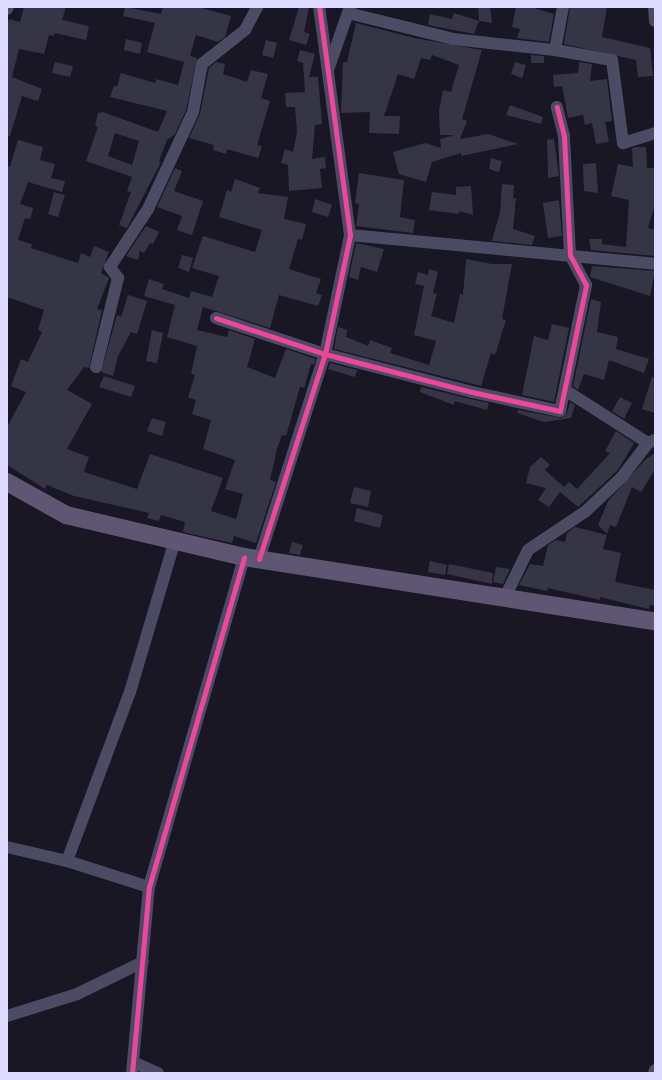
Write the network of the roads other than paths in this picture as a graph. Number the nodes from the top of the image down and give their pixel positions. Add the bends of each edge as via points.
1 (257, 7) edge
2 (319, 7) edge
3 (563, 7) edge
4 (654, 7) edge
5 (349, 10) edge
6 (655, 21) edge
7 (554, 50) junction
8 (327, 73) junction
9 (557, 107) dead end
10 (655, 133) edge
11 (350, 235) junction
12 (570, 255) junction
13 (655, 264) edge
14 (216, 318) dead end
15 (325, 354) junction
16 (96, 367) dead end
17 (565, 390) junction
18 (651, 441) edge
19 (7, 482) edge
20 (175, 540) junction
21 (252, 558) junction
22 (505, 597) junction
23 (655, 621) edge
24 (7, 847) edge
25 (67, 861) junction
26 (149, 887) junction
27 (142, 962) junction
28 (7, 1016) edge
29 (132, 1068) edge
30 (158, 1073) edge

1 - 16 street via 245,30 202,64 193,112 148,209 110,267 118,278
2 - 8 street
3 - 7 street
4 - 6 street
5 - 7 street via 452,39
5 - 8 street
7 - 10 street via 612,60 623,143
8 - 11 street
9 - 12 street via 564,136
11 - 12 street
11 - 15 street
12 - 13 street
12 - 17 street via 586,285
14 - 15 street
15 - 17 street via 472,392 560,411
15 - 21 street
17 - 18 street
18 - 22 street via 622,477 586,511 528,550
19 - 20 main road via 66,515
20 - 21 main road
20 - 25 street via 130,692
21 - 22 main road
21 - 26 street
22 - 23 main road
24 - 25 street
25 - 26 street
26 - 27 street
27 - 28 street via 77,994
27 - 29 street
29 - 30 street

